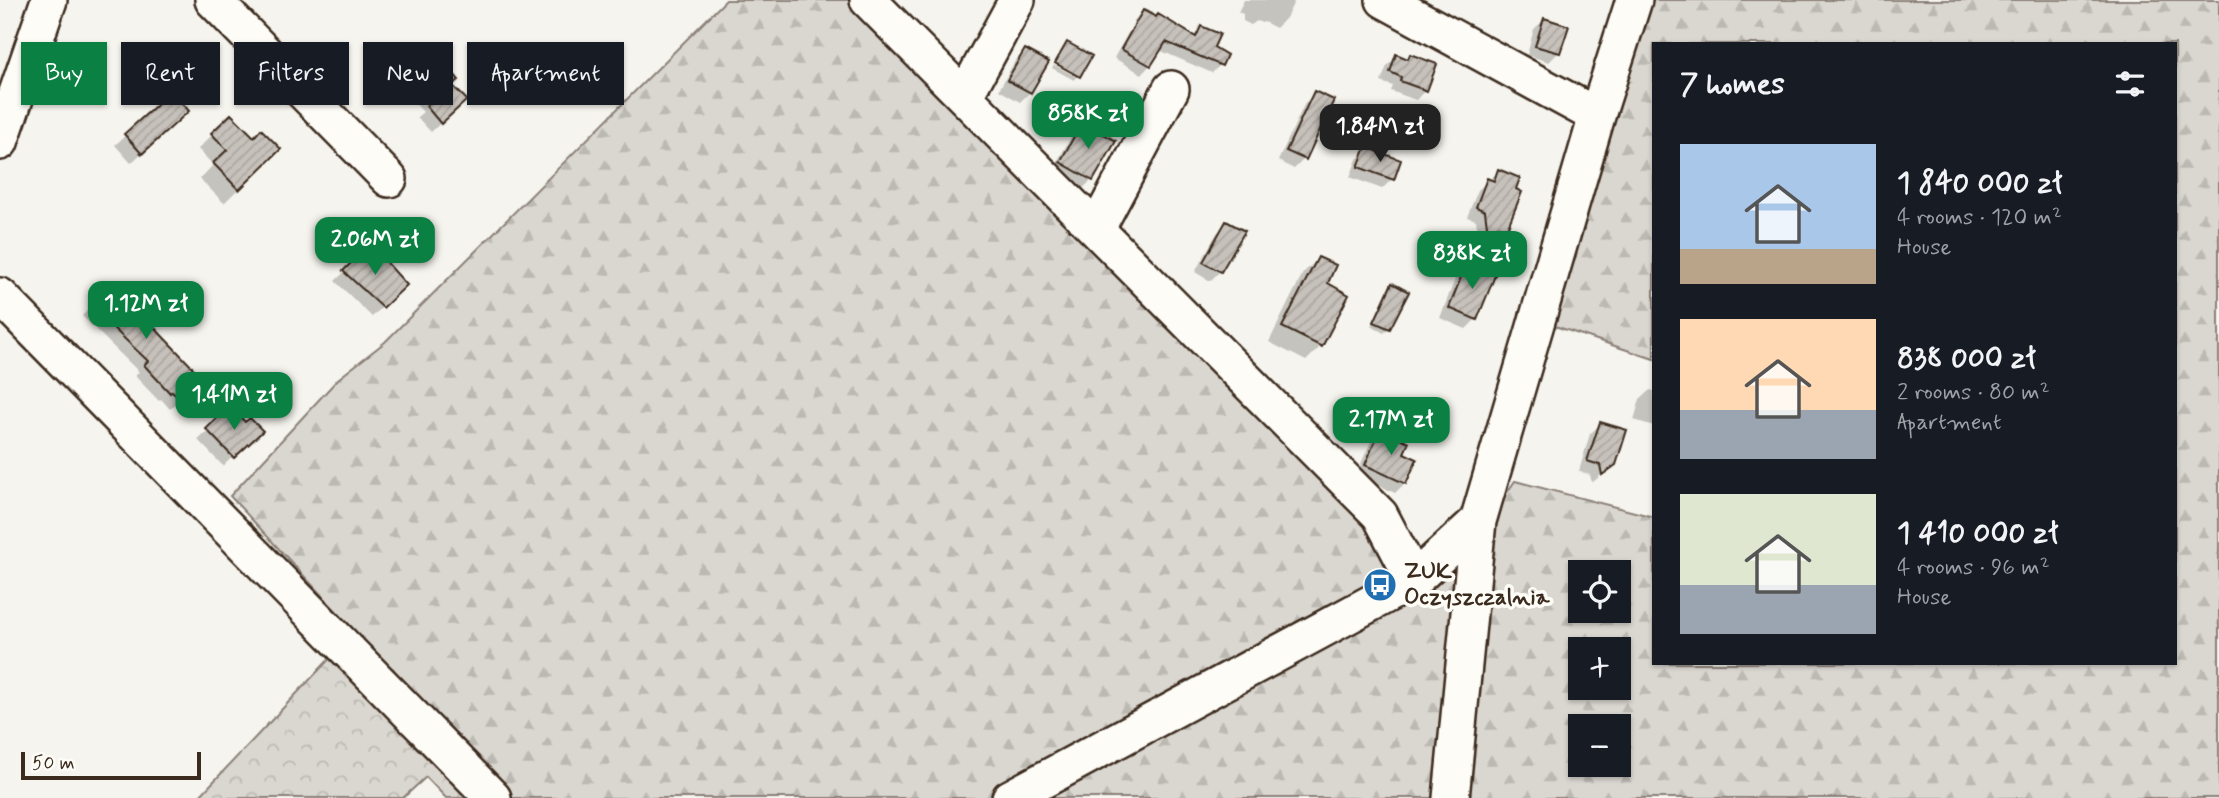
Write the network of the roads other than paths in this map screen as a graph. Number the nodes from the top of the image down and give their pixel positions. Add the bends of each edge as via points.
1 (48, 0) edge
2 (213, 0) edge
3 (868, 0) edge
4 (1017, 0) edge
5 (1384, 0) edge
6 (1634, 0) edge
7 (1171, 89) dead end
8 (965, 96) junction
9 (1597, 116) junction
10 (0, 142) edge
11 (389, 179) dead end
12 (1097, 228) junction
13 (0, 296) edge
14 (1478, 521) junction
15 (1414, 580) junction
16 (493, 798) edge
17 (1010, 798) edge
18 (1451, 798) edge

1 - 10 street
2 - 11 street
3 - 8 street
4 - 8 street
5 - 9 street
6 - 9 street
7 - 12 street
8 - 12 street
9 - 14 street
12 - 15 street via 1380,515
13 - 16 street
14 - 15 street
14 - 18 street
15 - 17 street

